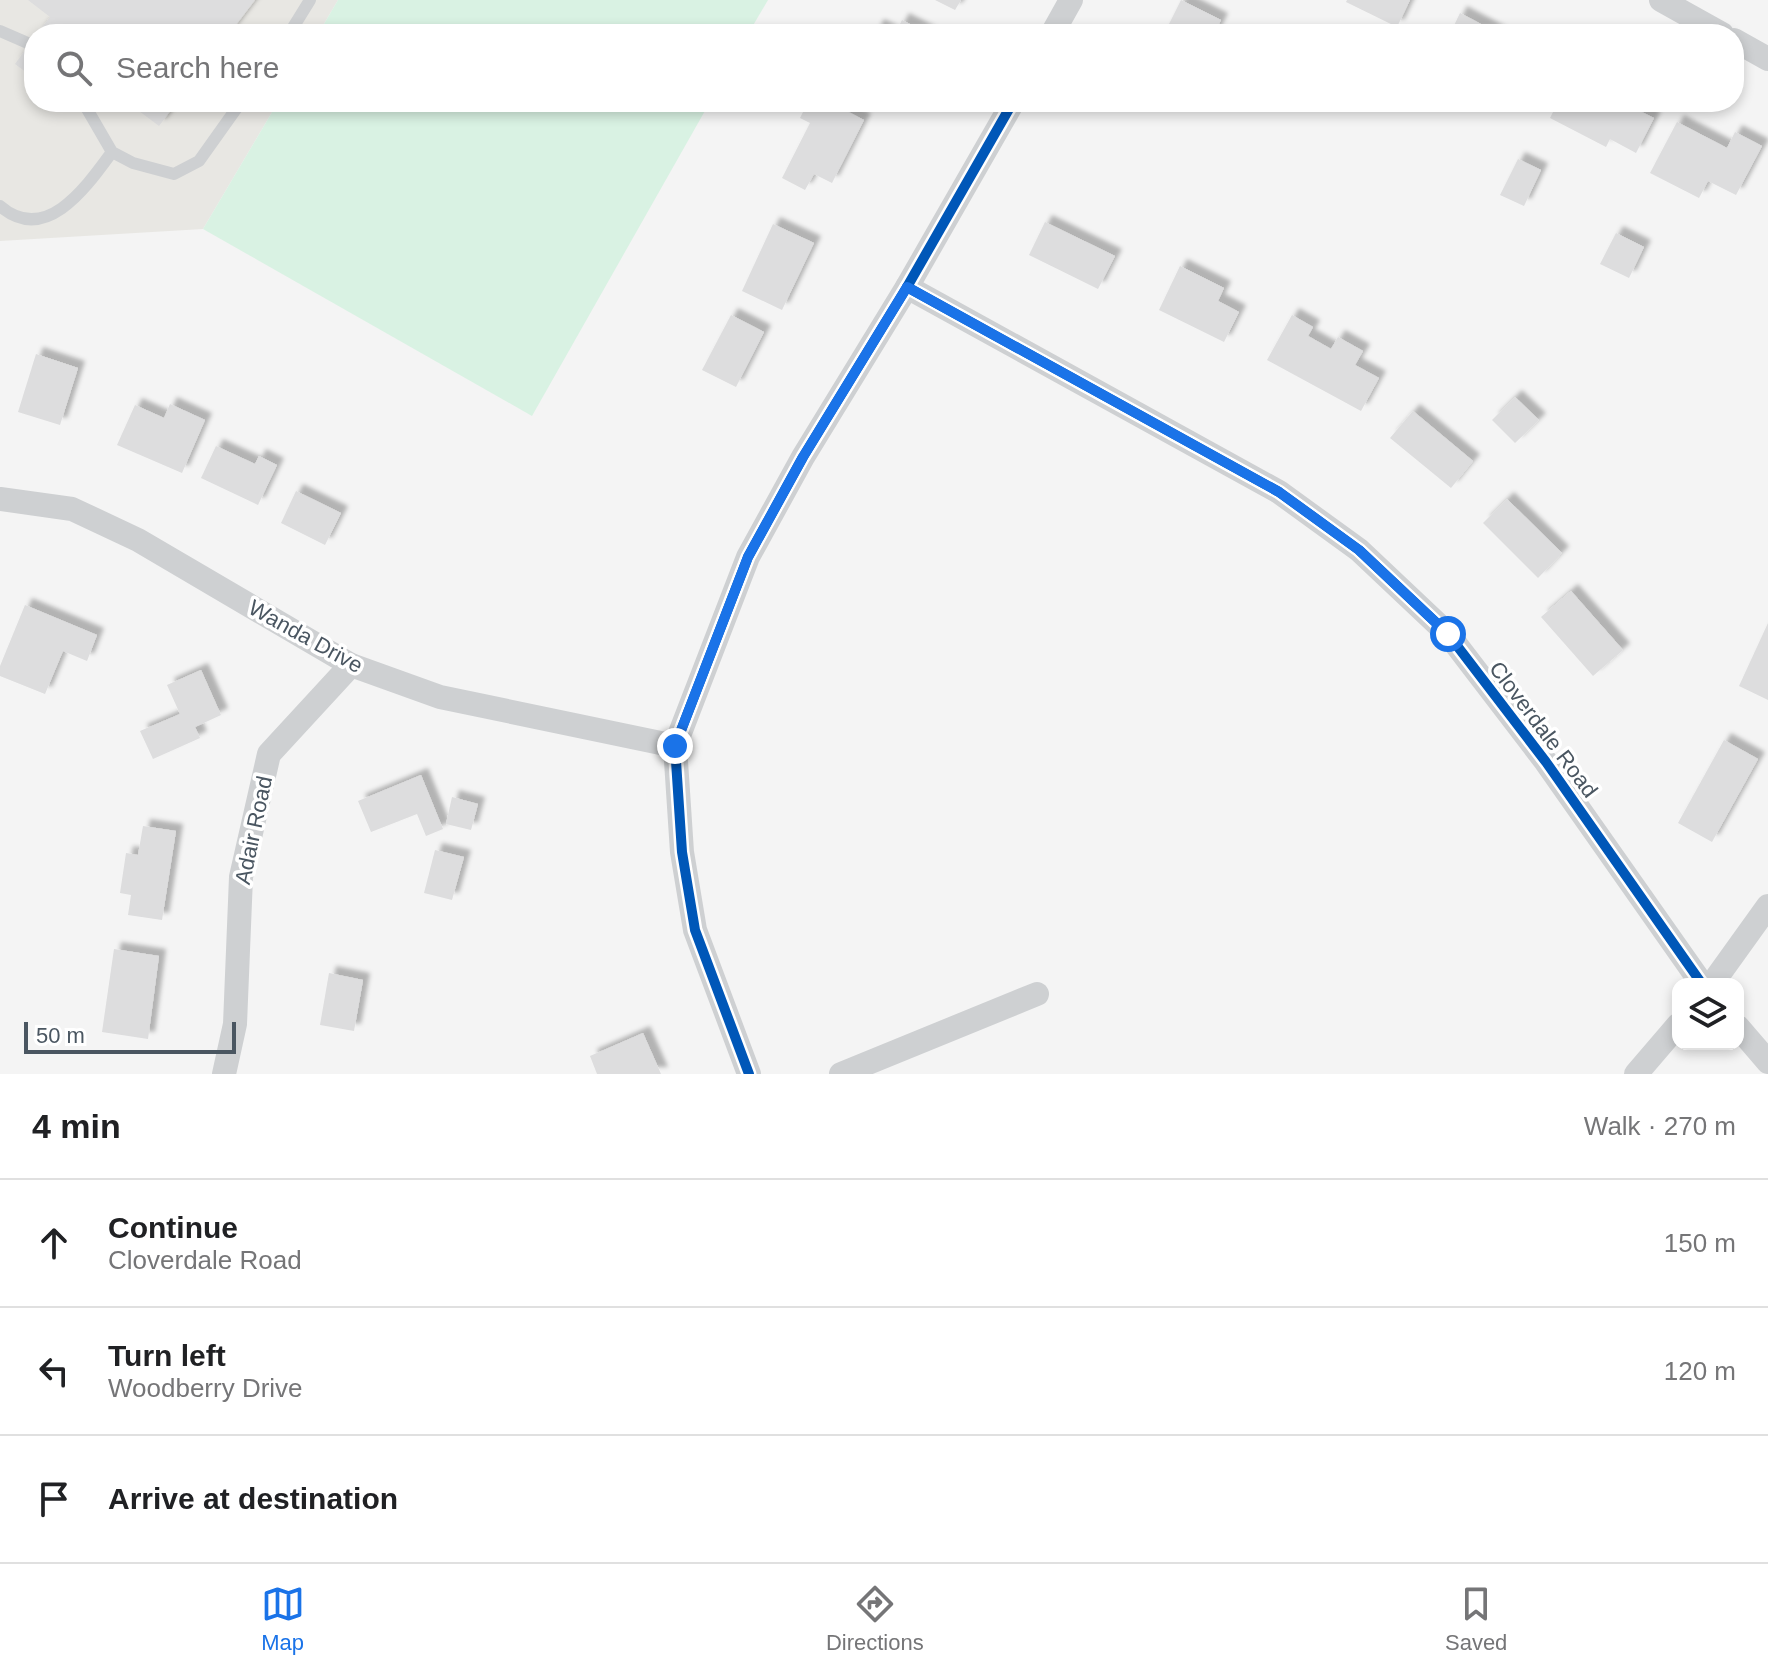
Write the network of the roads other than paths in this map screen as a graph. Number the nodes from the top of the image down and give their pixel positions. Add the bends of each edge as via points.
1 (310, 0) edge
2 (1071, 0) edge
3 (1661, 0) edge
4 (295, 24) edge
5 (1058, 24) edge
6 (1704, 24) edge
7 (0, 31) edge
8 (24, 41) edge
9 (1744, 46) edge
10 (1768, 59) edge
11 (89, 112) edge
12 (234, 112) edge
13 (1007, 112) edge
14 (112, 152) junction
15 (0, 206) edge
16 (907, 287) junction
17 (0, 499) edge
18 (351, 665) junction
19 (675, 746) junction
20 (1768, 906) edge
21 (1698, 978) edge
22 (1716, 978) edge
23 (1037, 994) dead end
24 (1672, 1032) edge
25 (1744, 1034) edge
26 (1768, 1062) edge
27 (224, 1074) edge
28 (749, 1074) edge
29 (841, 1074) edge
30 (1636, 1074) edge

1 - 4 lane
2 - 5 street
3 - 6 street
7 - 8 lane
9 - 10 street
11 - 14 lane
12 - 14 lane via 199,161 174,174
13 - 16 street
14 - 15 lane via 82,192 54,212 27,219
16 - 19 street via 748,557
16 - 21 street, Cloverdale Road via 1279,492 1359,550 1448,634 1546,762
17 - 18 street, Wanda Drive via 72,509 138,540
18 - 19 street, Wanda Drive via 440,697
18 - 27 street, Adair Road via 269,754 241,877 235,1024
19 - 28 street via 682,852 695,930
20 - 22 street
23 - 29 street
24 - 30 street
25 - 26 street

